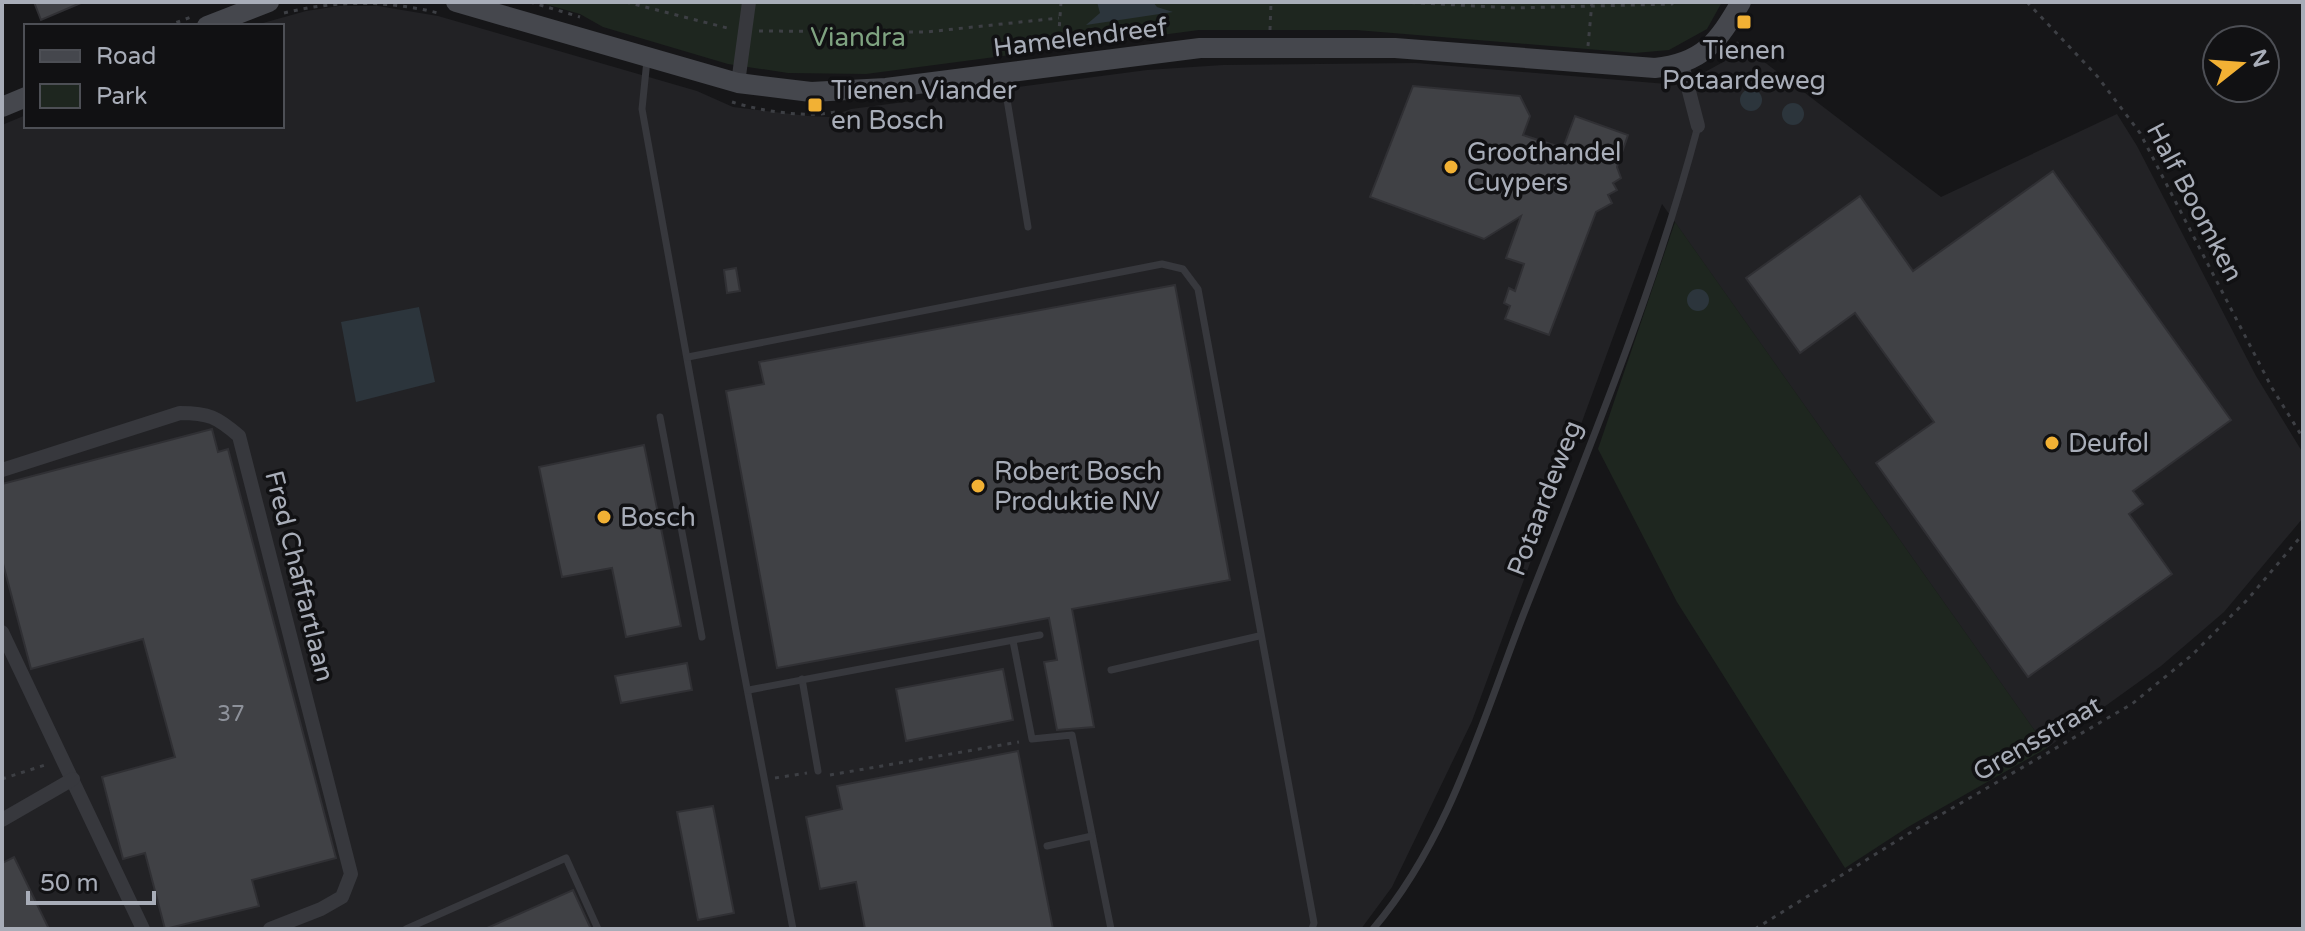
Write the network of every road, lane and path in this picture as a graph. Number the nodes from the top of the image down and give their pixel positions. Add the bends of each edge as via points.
1 (530, 2) edge
2 (626, 2) edge
3 (749, 2) edge
4 (1061, 2) edge
5 (1271, 2) edge
6 (1401, 2) edge
7 (1673, 2) edge
8 (1741, 2) edge
9 (2027, 2) edge
10 (1592, 4) edge
11 (248, 6) edge
12 (275, 8) edge
13 (450, 8) edge
14 (1059, 18) junction
15 (589, 22) dead end
16 (1270, 23) dead end
17 (211, 24) edge
18 (746, 30) junction
19 (1589, 37) dead end
20 (1057, 51) dead end
21 (647, 58) junction
22 (1682, 64) junction
23 (1003, 73) junction
24 (733, 91) junction
25 (24, 98) edge
26 (2, 107) edge
27 (844, 109) dead end
28 (1698, 126) joint
29 (1028, 227) dead end
30 (688, 357) junction
31 (660, 417) dead end
32 (2303, 438) edge
33 (2, 470) edge
34 (2303, 534) edge
35 (2, 632) edge
36 (1040, 635) dead end
37 (1259, 636) junction
38 (702, 637) dead end
39 (1013, 641) junction
40 (1111, 670) dead end
41 (802, 679) junction
42 (749, 690) junction
43 (1032, 739) junction
44 (63, 759) junction
45 (818, 771) junction
46 (2, 779) edge
47 (73, 779) junction
48 (764, 780) junction
49 (2, 820) edge
50 (1092, 836) junction
51 (1047, 846) dead end
52 (300, 924) edge
53 (424, 925) edge
54 (143, 929) edge
55 (270, 929) edge
56 (406, 929) edge
57 (598, 929) edge
58 (793, 929) edge
59 (1111, 929) edge
60 (1312, 929) edge
61 (1373, 929) edge
62 (1755, 929) edge

1 - 15 path
2 - 18 path
3 - 18 street
4 - 14 path
5 - 16 path
6 - 10 path via 1515,8
7 - 10 path
8 - 22 street, Hamelendreef via 1712,45
9 - 32 path, Half Boomken via 2097,76 2140,133
10 - 19 path
11 - 12 street
11 - 17 street
12 - 13 path via 376,2
13 - 21 street, Hamelendreef
14 - 18 path via 926,32
14 - 20 path
18 - 24 street
21 - 24 street, Hamelendreef
21 - 30 lane via 642,109
22 - 23 street, Hamelendreef via 1646,69 1395,48 1270,47 1168,51
22 - 28 street, Potaardeweg
23 - 24 street, Hamelendreef via 853,90
23 - 29 lane
24 - 27 path via 751,107 825,114
25 - 26 street
28 - 61 lane, Potaardeweg via 1628,350 1473,750 1418,868
30 - 37 lane via 1162,264 1183,269 1198,289
30 - 42 lane
31 - 38 lane
33 - 52 street, Fred Chaffartlaan via 180,413 204,413 239,436 351,874 342,897
34 - 62 path, Grensstraat via 2192,655 2132,704
35 - 44 street
36 - 39 lane
37 - 40 lane
37 - 60 lane
39 - 41 lane
39 - 43 lane
41 - 42 lane
41 - 45 lane
42 - 48 lane
43 - 45 path via 831,776
43 - 50 lane via 1072,735
44 - 46 path
44 - 47 street
45 - 48 path
47 - 49 street
47 - 54 street
48 - 58 lane
50 - 51 lane
50 - 59 lane
52 - 55 street, Fred Chaffartlaan
53 - 56 lane
53 - 57 lane via 566,858

